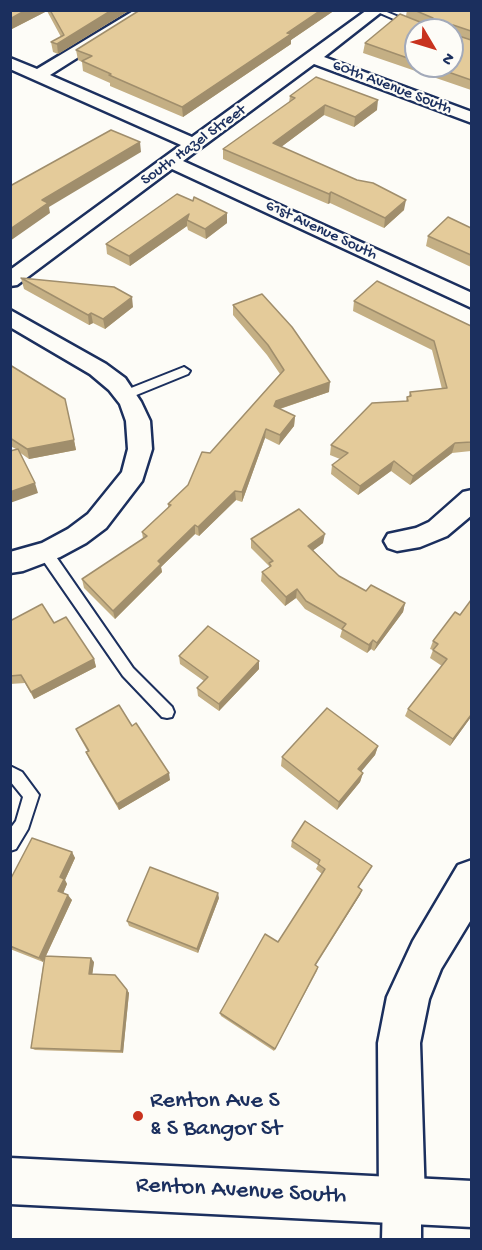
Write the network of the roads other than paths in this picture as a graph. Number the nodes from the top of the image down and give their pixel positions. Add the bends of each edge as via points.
1 (146, 10) edge
2 (376, 11) edge
3 (404, 22) edge
4 (313, 58) junction
5 (10, 63) edge
6 (39, 75) junction
7 (471, 118) edge
8 (195, 145) junction
9 (171, 162) junction
10 (10, 280) edge
11 (471, 301) edge
12 (10, 317) edge
13 (183, 371) dead end
14 (125, 395) junction
15 (471, 499) edge
16 (397, 542) dead end
17 (45, 552) junction
18 (10, 563) edge
19 (167, 712) dead end
20 (10, 772) edge
21 (10, 844) edge
22 (471, 879) edge
23 (10, 1181) edge
24 (471, 1204) edge
25 (401, 1220) edge

1 - 6 street
2 - 3 lane
2 - 4 street, South Hazel Street
4 - 7 street, 60th Avenue South
4 - 8 street, South Hazel Street
5 - 6 street
6 - 8 street
8 - 9 street, South Hazel Street
9 - 10 street, South Hazel Street
9 - 11 street, 61st Avenue South
12 - 14 street via 98,369
13 - 14 lane
14 - 17 street via 138,421 140,449 133,475 97,520 77,536
15 - 16 street via 438,529
17 - 18 street
17 - 19 lane via 128,672
20 - 21 lane via 31,795 23,824
22 - 25 main road via 427,955 408,997 399,1043
23 - 25 main road, Renton Avenue South
24 - 25 main road, Renton Avenue South

